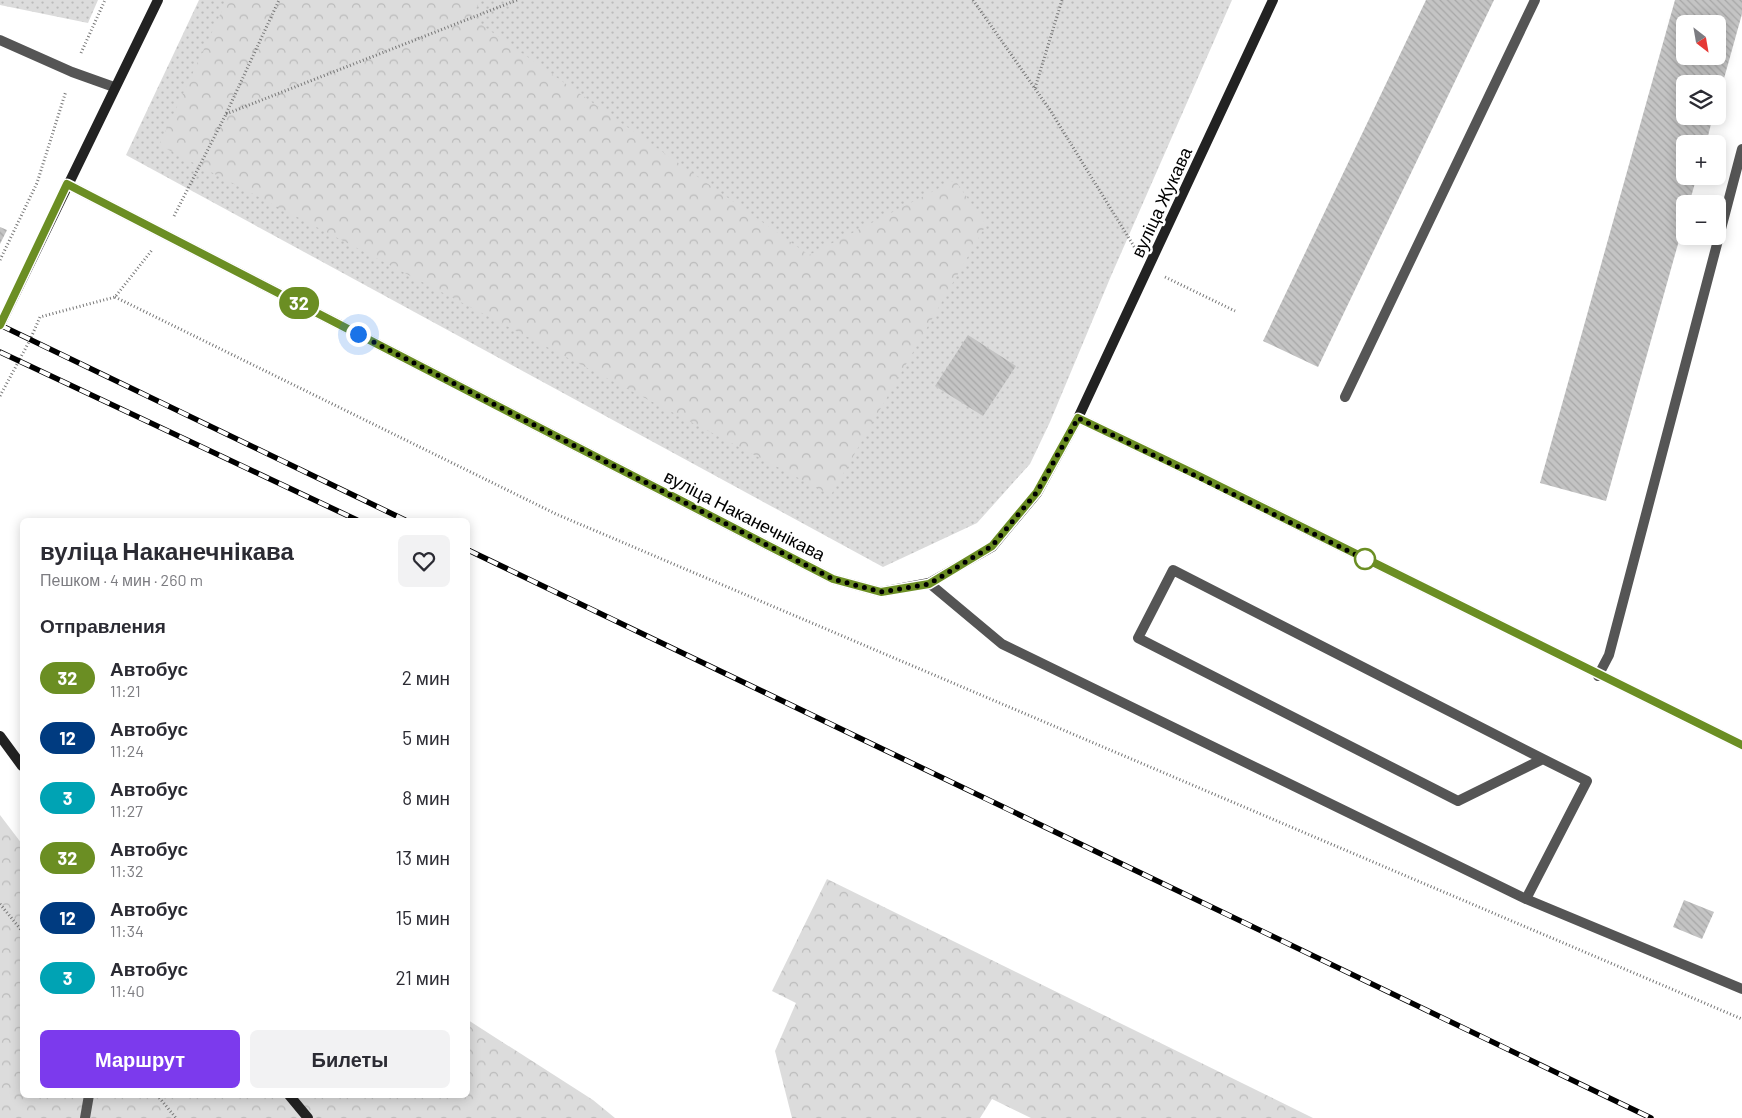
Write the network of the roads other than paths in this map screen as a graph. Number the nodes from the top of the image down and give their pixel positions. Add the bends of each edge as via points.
1 (158, 0) edge
2 (1273, 0) edge
3 (1535, 0) edge
4 (0, 40) edge
5 (114, 87) junction
6 (1742, 149) edge
7 (67, 184) junction
8 (0, 325) edge
9 (1345, 397) dead end
10 (1078, 418) junction
11 (929, 584) junction
12 (1598, 676) junction
13 (0, 736) edge
14 (1742, 746) edge
15 (1543, 758) junction
16 (20, 763) edge
17 (1526, 899) junction
18 (1742, 989) edge
19 (88, 1098) edge
20 (291, 1098) edge
21 (85, 1118) edge
22 (308, 1118) edge

1 - 5 main road
2 - 10 main road, вуліца Жукава
3 - 9 street
4 - 5 street
5 - 7 main road
6 - 12 street via 1609,654
7 - 8 main road
7 - 11 main road, вуліца Наканечнікава via 833,579 881,592
10 - 11 main road, вуліца Наканечнікава via 1037,492 992,546
10 - 12 main road
11 - 17 street via 1002,644
12 - 14 main road
13 - 16 main road
15 - 15 street via 1173,570 1138,638 1458,801
15 - 17 street via 1586,780
17 - 18 street
19 - 21 street
20 - 22 main road

